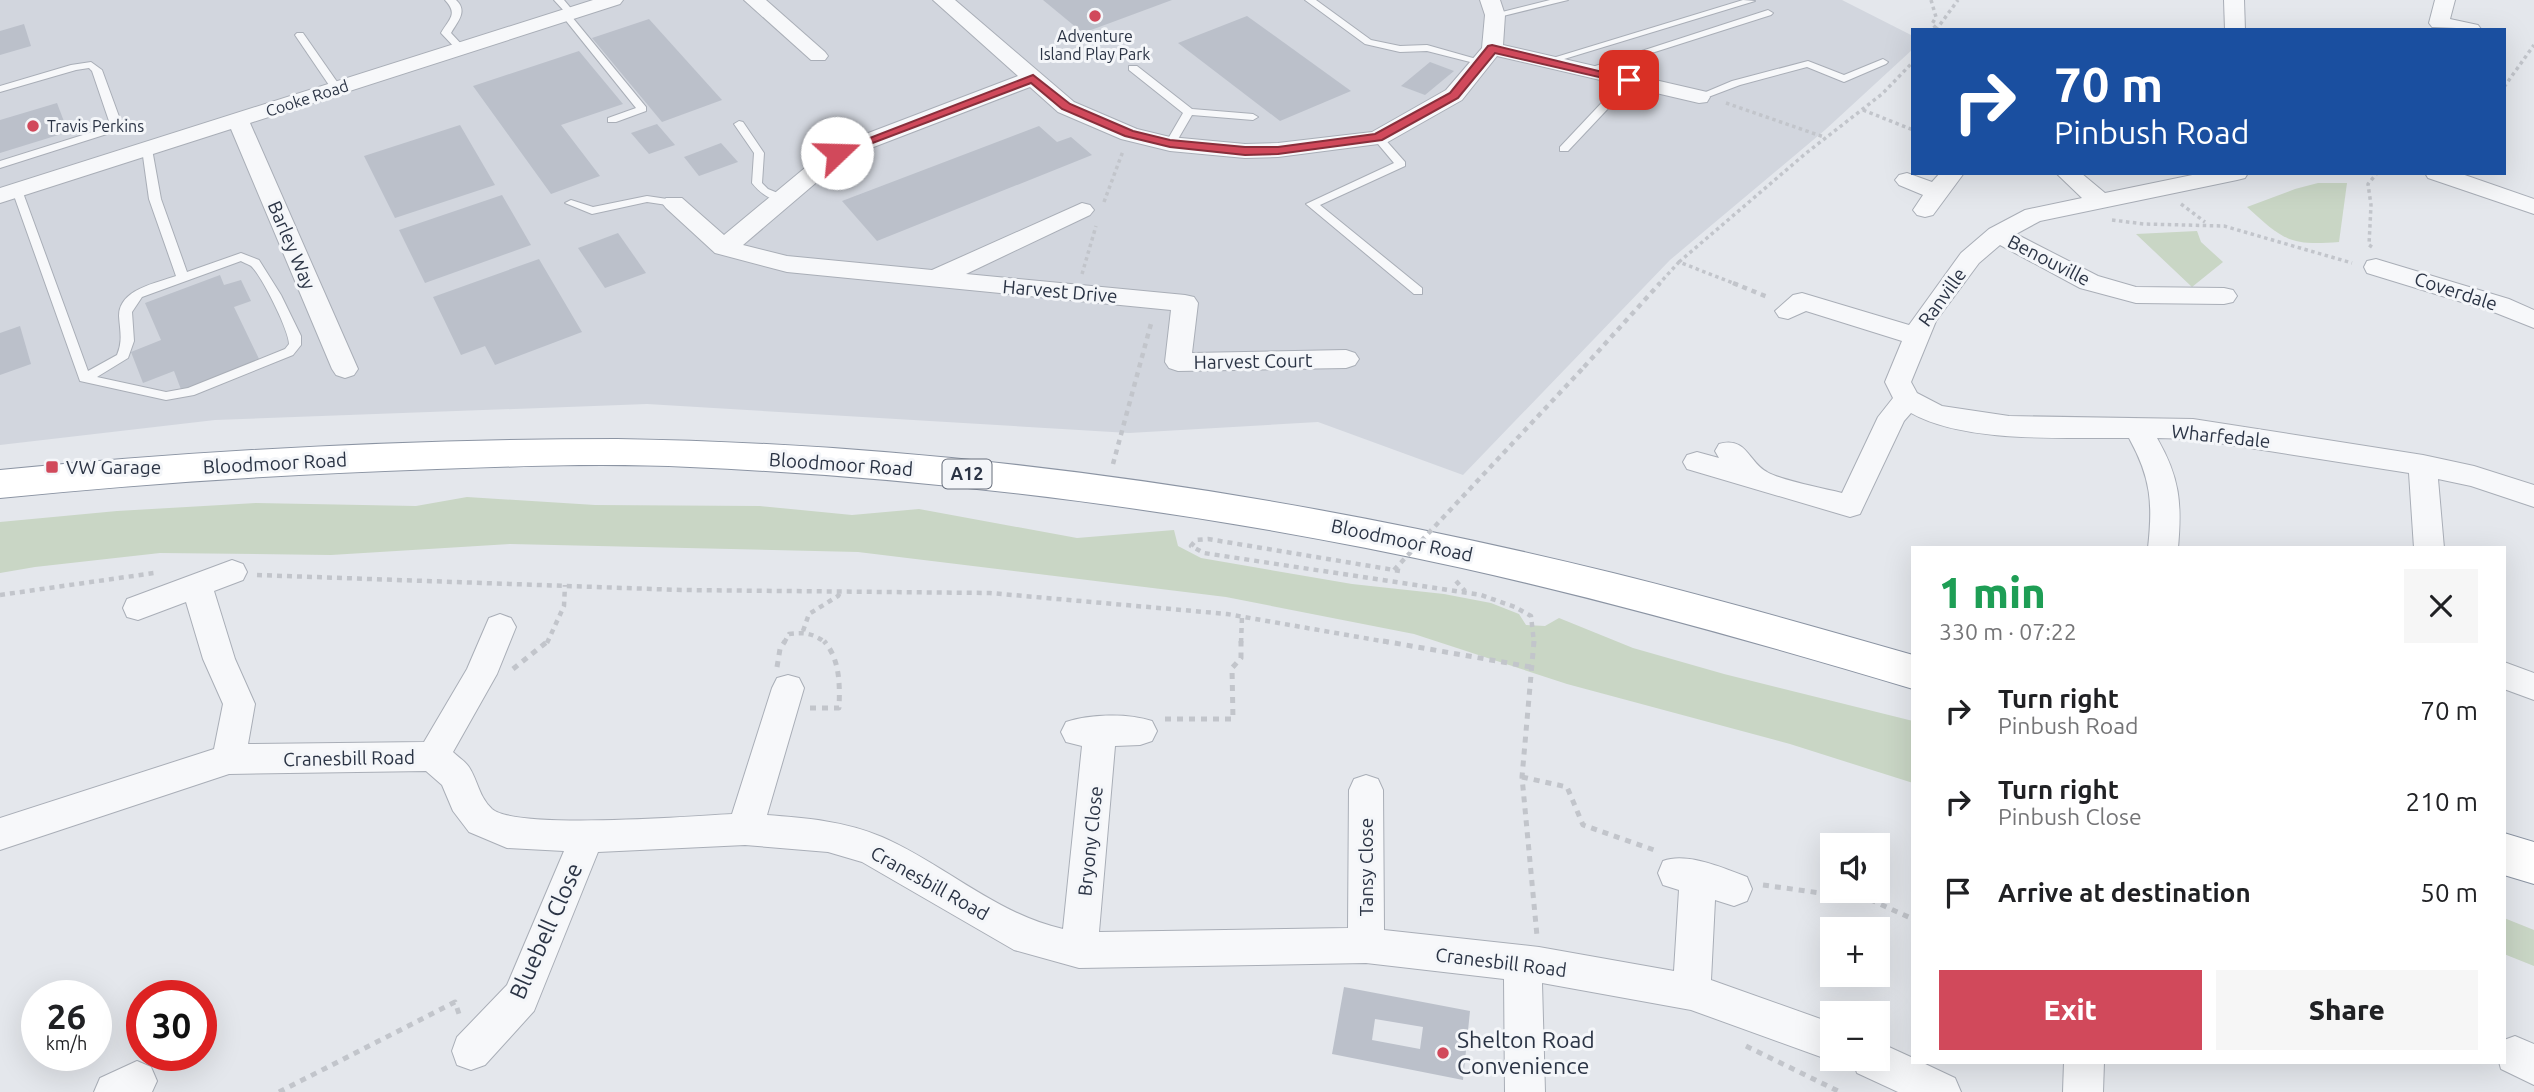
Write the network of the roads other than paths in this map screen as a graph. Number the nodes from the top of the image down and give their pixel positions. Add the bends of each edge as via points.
1 (450, 0) edge
2 (613, 0) edge
3 (754, 0) edge
4 (943, 0) edge
5 (1310, 0) edge
6 (1563, 0) edge
7 (2234, 0) edge
8 (2445, 0) edge
9 (1750, 1) edge
10 (1493, 8) edge
11 (566, 10) edge
12 (1768, 13) dead end
13 (2235, 28) edge
14 (2465, 28) edge
15 (300, 35) dead end
16 (461, 49) junction
17 (1487, 55) junction
18 (818, 56) dead end
19 (1548, 61) junction
20 (1882, 62) dead end
21 (1133, 68) dead end
22 (1588, 70) junction
23 (1033, 78) junction
24 (1629, 80) junction
25 (0, 89) edge
26 (337, 89) junction
27 (1699, 97) joint
28 (1189, 112) junction
29 (1253, 117) dead end
30 (238, 120) junction
31 (612, 120) dead end
32 (739, 124) dead end
33 (1378, 138) junction
34 (1170, 144) junction
35 (147, 149) junction
36 (1564, 149) dead end
37 (0, 165) edge
38 (1951, 175) edge
39 (2069, 175) edge
40 (2227, 175) edge
41 (2442, 175) edge
42 (1907, 180) dead end
43 (9, 193) edge
44 (781, 198) junction
45 (2099, 200) junction
46 (571, 203) dead end
47 (674, 203) joint
48 (2534, 207) edge
49 (1091, 212) road end
50 (1998, 234) junction
51 (724, 248) junction
52 (2376, 259) road end
53 (2166, 272) dead end
54 (183, 278) junction
55 (934, 279) junction
56 (1418, 291) dead end
57 (2224, 296) dead end
58 (2183, 297) junction
59 (1794, 301) road end
60 (1185, 303) joint
61 (2534, 320) edge
62 (1915, 336) junction
63 (1346, 359) dead end
64 (345, 369) dead end
65 (84, 378) junction
66 (1906, 399) junction
67 (2139, 430) junction
68 (1729, 451) dead end
69 (1698, 462) dead end
70 (2423, 465) junction
71 (1758, 480) junction
72 (0, 484) edge
73 (2534, 496) edge
74 (2163, 546) edge
75 (2429, 546) edge
76 (232, 572) road end
77 (197, 586) junction
78 (138, 608) dead end
79 (500, 627) dead end
80 (1911, 671) edge
81 (2506, 676) edge
82 (2534, 687) edge
83 (788, 688) dead end
84 (1140, 731) road end
85 (433, 756) junction
86 (229, 759) junction
87 (1366, 790) dead end
88 (745, 829) junction
89 (0, 834) edge
90 (587, 837) junction
91 (2506, 855) edge
92 (2534, 863) edge
93 (1734, 889) road end
94 (1366, 945) junction
95 (1079, 950) junction
96 (1530, 953) junction
97 (1691, 992) junction
98 (1820, 1038) edge
99 (471, 1051) road end
100 (2084, 1064) edge
101 (1890, 1068) edge
102 (1525, 1092) edge
103 (1941, 1092) edge
104 (2083, 1092) edge

1 - 16 lane via 458,13 446,33
2 - 11 street, Cooke Road
3 - 18 street
4 - 23 street
5 - 17 lane via 1368,42
6 - 10 lane
7 - 13 street
8 - 14 street via 2433,23
9 - 19 lane
10 - 17 street
11 - 16 street, Cooke Road
11 - 31 lane via 642,109
12 - 22 lane
15 - 26 lane
16 - 26 street, Cooke Road
17 - 19 street
17 - 33 street via 1454,95
19 - 22 street
20 - 27 lane via 1844,79 1808,64
21 - 28 lane
22 - 24 street
23 - 34 street via 1066,107 1129,134
23 - 44 street via 837,153
24 - 27 street
24 - 36 lane
25 - 37 lane via 91,65 97,69 116,122 106,131
26 - 30 street, Cooke Road
28 - 29 lane
28 - 34 lane
30 - 35 street, Cooke Road
30 - 64 street, Barley Way
32 - 44 lane via 759,153 757,183
33 - 34 street via 1245,151
33 - 56 lane via 1401,164 1312,204
35 - 43 street, Cooke Road
35 - 54 lane via 155,199
38 - 42 street via 1931,201
39 - 45 street
40 - 45 street, Ranville
41 - 48 street
43 - 65 lane
44 - 51 street
45 - 50 street, Ranville via 2033,215
46 - 47 lane via 592,211 647,199
47 - 51 street, Harvest Drive via 702,233
49 - 55 street, Harvest Drive
50 - 58 street, Benouville via 2089,282 2136,295
50 - 62 street, Ranville via 1970,257
51 - 55 street, Harvest Drive via 787,264
52 - 61 street, Coverdale
53 - 58 street
54 - 65 lane via 138,294 127,304 128,341 122,358
54 - 65 lane via 241,257 255,263 280,305 295,345 289,352 227,379 166,396
55 - 60 street, Harvest Drive
57 - 58 street, Benouville
59 - 62 street
60 - 63 street, Harvest Court via 1178,362
62 - 66 street, Ranville via 1898,383
66 - 67 street, Wharfedale via 1936,415 2009,426
66 - 71 street via 1892,417 1850,506
67 - 70 street, Wharfedale via 2193,429
67 - 74 street via 2162,470 2168,502
68 - 71 street
69 - 71 street
70 - 73 street, Wharfedale
70 - 75 street
72 - 80 highway, Bloodmoor Road / A12 via 274,462 494,454 688,454 928,469 1244,509 1394,537 1643,594
76 - 77 street
77 - 78 street
77 - 86 street via 219,659 239,704
79 - 85 street via 481,674
81 - 82 street
83 - 88 street
84 - 95 street, Bryony Close via 1089,732
85 - 86 street, Cranesbill Road
85 - 90 street, Cranesbill Road via 457,776 465,800 481,821 507,832
86 - 89 street, Cranesbill Road
87 - 94 street, Tansy Close
88 - 90 street, Cranesbill Road
88 - 95 street, Cranesbill Road via 828,836 871,849 1027,938
90 - 99 street, Bluebell Close via 521,999
91 - 92 highway
93 - 97 street via 1687,877
94 - 95 street, Cranesbill Road
94 - 96 street, Cranesbill Road
96 - 97 street, Cranesbill Road via 1539,965
96 - 102 street
97 - 98 street, Cranesbill Road
100 - 104 street
101 - 103 street

